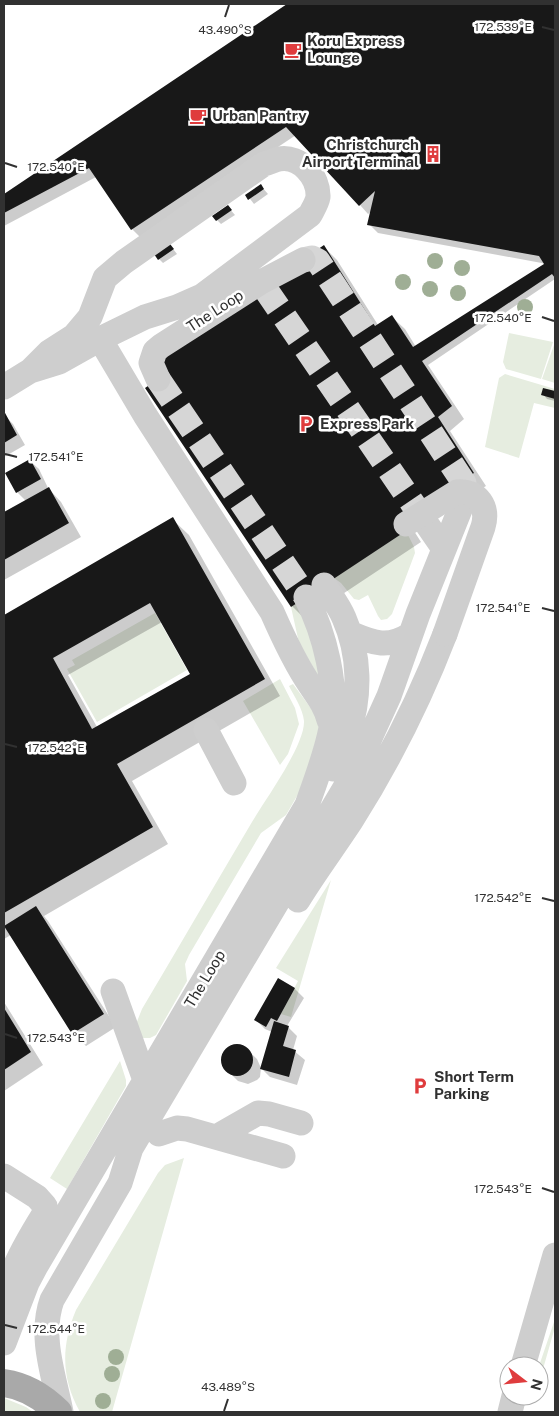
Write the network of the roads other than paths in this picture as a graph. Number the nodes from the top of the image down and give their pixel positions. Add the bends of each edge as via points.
1 (303, 260) dead end
2 (100, 338) junction
3 (30, 371) junction
4 (158, 379) tunnel mouth
5 (4, 387) edge
6 (461, 508) tunnel mouth
7 (444, 549) junction
8 (350, 633) junction
9 (411, 634) junction
10 (206, 730) dead end
11 (329, 737) junction
12 (234, 783) dead end
13 (307, 805) junction
14 (113, 991) dead end
15 (145, 1080) junction
16 (301, 1123) dead end
17 (159, 1134) junction
18 (216, 1137) junction
19 (283, 1156) dead end
20 (4, 1176) edge
21 (120, 1183) junction
22 (553, 1270) edge
23 (7, 1335) edge
24 (526, 1356) edge
25 (4, 1383) edge
26 (59, 1412) edge

1 - 4 street, The Loop via 155,351 151,363
2 - 3 street via 59,362
2 - 3 street via 202,296 310,215 318,199 317,184 306,168 280,158 264,164 124,262 105,278 90,316 74,336 48,352
2 - 11 street via 272,612 310,686 325,707
3 - 5 street
6 - 7 street
7 - 9 street
7 - 17 street, bridge via 415,522 457,492 465,491 482,503 486,517 415,708 373,785 310,881
8 - 9 street via 378,643 392,644
8 - 11 street, The Loop via 343,616 315,591 332,693
8 - 13 street via 357,668 353,716 331,774
9 - 21 street, The Loop via 389,696 355,771 131,1148
10 - 12 street
11 - 13 street, The Loop
13 - 15 street, The Loop
14 - 15 street
15 - 23 street, The Loop via 26,1283
16 - 18 street via 258,1113
17 - 18 street via 177,1128
17 - 21 street via 144,1157
18 - 19 street
20 - 23 street via 37,1196 45,1206 6,1290
21 - 26 street, The Loop via 49,1309 46,1321 48,1342
22 - 24 street
25 - 26 main road via 25,1388

